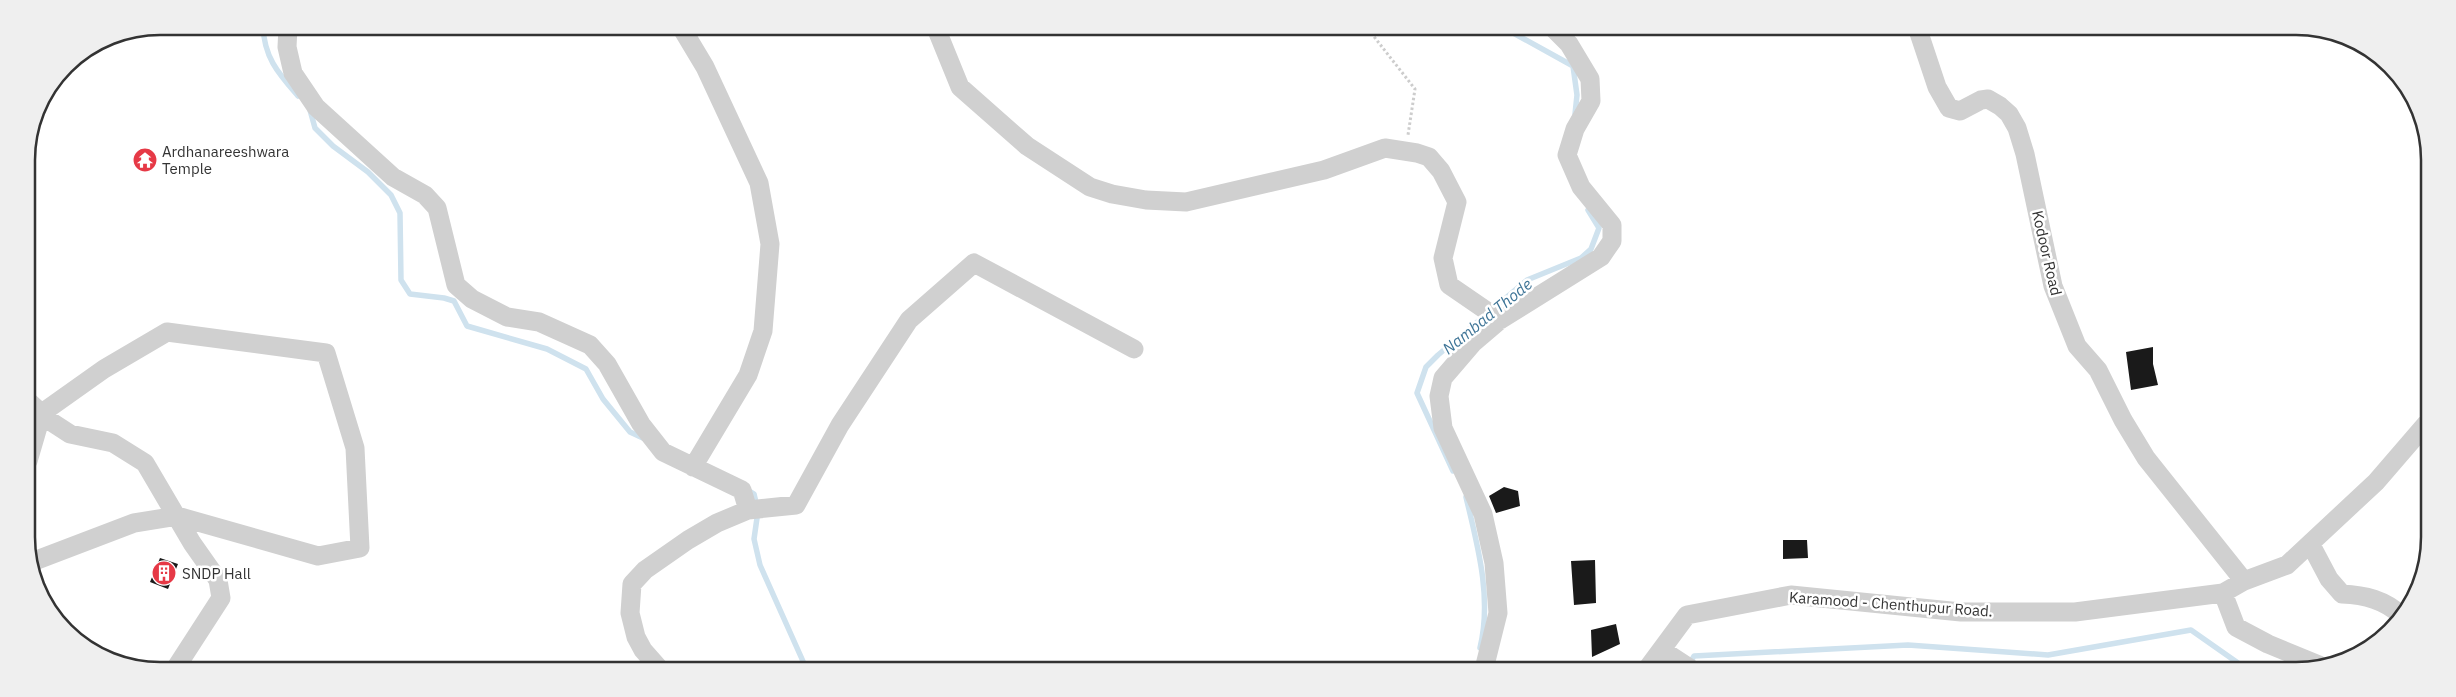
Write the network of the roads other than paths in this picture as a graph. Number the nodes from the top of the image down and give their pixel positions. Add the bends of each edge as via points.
1 (288, 35) edge
2 (686, 35) edge
3 (939, 35) edge
4 (1560, 35) edge
5 (1920, 35) edge
6 (1500, 320) junction
7 (1134, 350) dead end
8 (35, 407) edge
9 (2421, 430) edge
10 (693, 467) junction
11 (748, 510) junction
12 (177, 516) junction
13 (2311, 545) junction
14 (37, 560) edge
15 (2244, 581) junction
16 (2222, 593) junction
17 (2396, 611) edge
18 (1662, 650) junction
19 (2310, 661) edge
20 (180, 662) edge
21 (654, 662) edge
22 (1486, 662) edge
23 (1653, 662) edge
24 (1680, 662) edge

1 - 10 street via 293,74 316,107 393,177 425,195 437,208 456,285 472,299 507,317 558,328 590,345 608,364 641,424 663,452
2 - 10 street via 705,67 759,183 770,244 763,331 748,375
3 - 6 street via 960,87 1027,146 1090,187 1112,194 1186,202 1324,170 1385,148 1406,150 1429,158 1448,181 1457,202 1443,258 1449,285
4 - 6 street via 1590,79 1591,101 1575,129 1567,155 1581,186 1612,224 1612,241 1601,257
5 - 15 street, Kodoor Road via 1936,87 1949,108 1960,111 1988,99 2009,114 2025,154 2053,286 2077,346 2098,370 2146,458
6 - 22 street via 1473,343 1443,378 1439,396 1443,428 1483,514 1494,563 1498,613
7 - 11 street via 974,262 909,320 840,426 796,505
8 - 12 street via 70,434 114,443 138,457 145,463
8 - 12 street via 167,332 326,353 356,448 360,548 318,556
9 - 13 street, Karamood - Chenthupur Road. via 2376,482
10 - 11 street via 742,490
11 - 21 street via 688,540 655,562 632,584 629,601 634,630 643,650
12 - 14 street via 134,523
12 - 20 street via 218,580 221,598
13 - 15 street, Karamood - Chenthupur Road. via 2287,565
13 - 17 street via 2329,579 2342,594 2386,603
15 - 16 street, Karamood - Chenthupur Road.
16 - 18 street, Karamood - Chenthupur Road. via 2075,612 1961,612 1791,595 1687,615
16 - 19 street via 2236,627
18 - 23 street, Karamood - Chenthupur Road.
18 - 24 street

